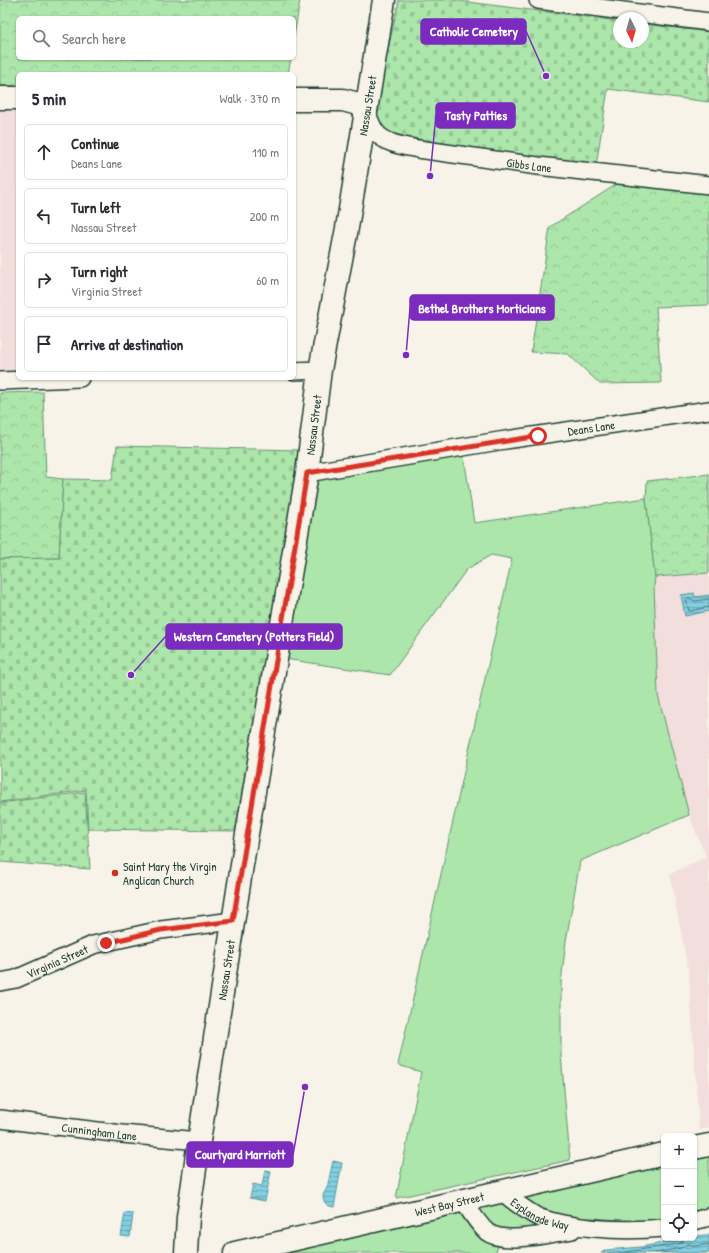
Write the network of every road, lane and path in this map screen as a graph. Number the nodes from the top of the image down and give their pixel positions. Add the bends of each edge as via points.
1 (384, 0) edge
2 (538, 0) edge
3 (709, 22) edge
4 (0, 98) edge
5 (16, 98) edge
6 (296, 100) edge
7 (366, 111) junction
8 (709, 185) edge
9 (320, 370) junction
10 (296, 371) edge
11 (27, 380) edge
12 (0, 381) edge
13 (709, 410) edge
14 (307, 473) junction
15 (233, 921) junction
16 (0, 982) edge
17 (0, 1119) edge
18 (199, 1141) junction
19 (709, 1145) edge
20 (697, 1147) edge
21 (661, 1155) edge
22 (501, 1191) junction
23 (463, 1200) junction
24 (709, 1217) edge
25 (697, 1220) edge
26 (584, 1228) junction
27 (661, 1228) edge
28 (186, 1253) edge
29 (235, 1253) edge

1 - 7 main road, Nassau Street
2 - 3 street
4 - 5 main road
6 - 7 main road via 343,100 358,104
7 - 8 street, Gibbs Lane via 376,132 384,139 418,149 538,166
7 - 9 main road, Nassau Street
9 - 10 street
9 - 14 main road, Nassau Street
11 - 12 street
13 - 14 street, Deans Lane
14 - 15 main road, Nassau Street
15 - 16 street, Virginia Street via 161,930 94,945 16,979
15 - 18 main road, Nassau Street
17 - 18 street, Cunningham Lane
18 - 28 main road, Nassau Street via 188,1217
19 - 20 main road
21 - 22 main road, West Bay Street
22 - 23 main road, West Bay Street
22 - 26 street, Esplanade Way via 537,1217
23 - 26 street, Esplanade Way via 488,1233 505,1238
23 - 29 main road, West Bay Street
24 - 25 street
26 - 27 street, Esplanade Way

